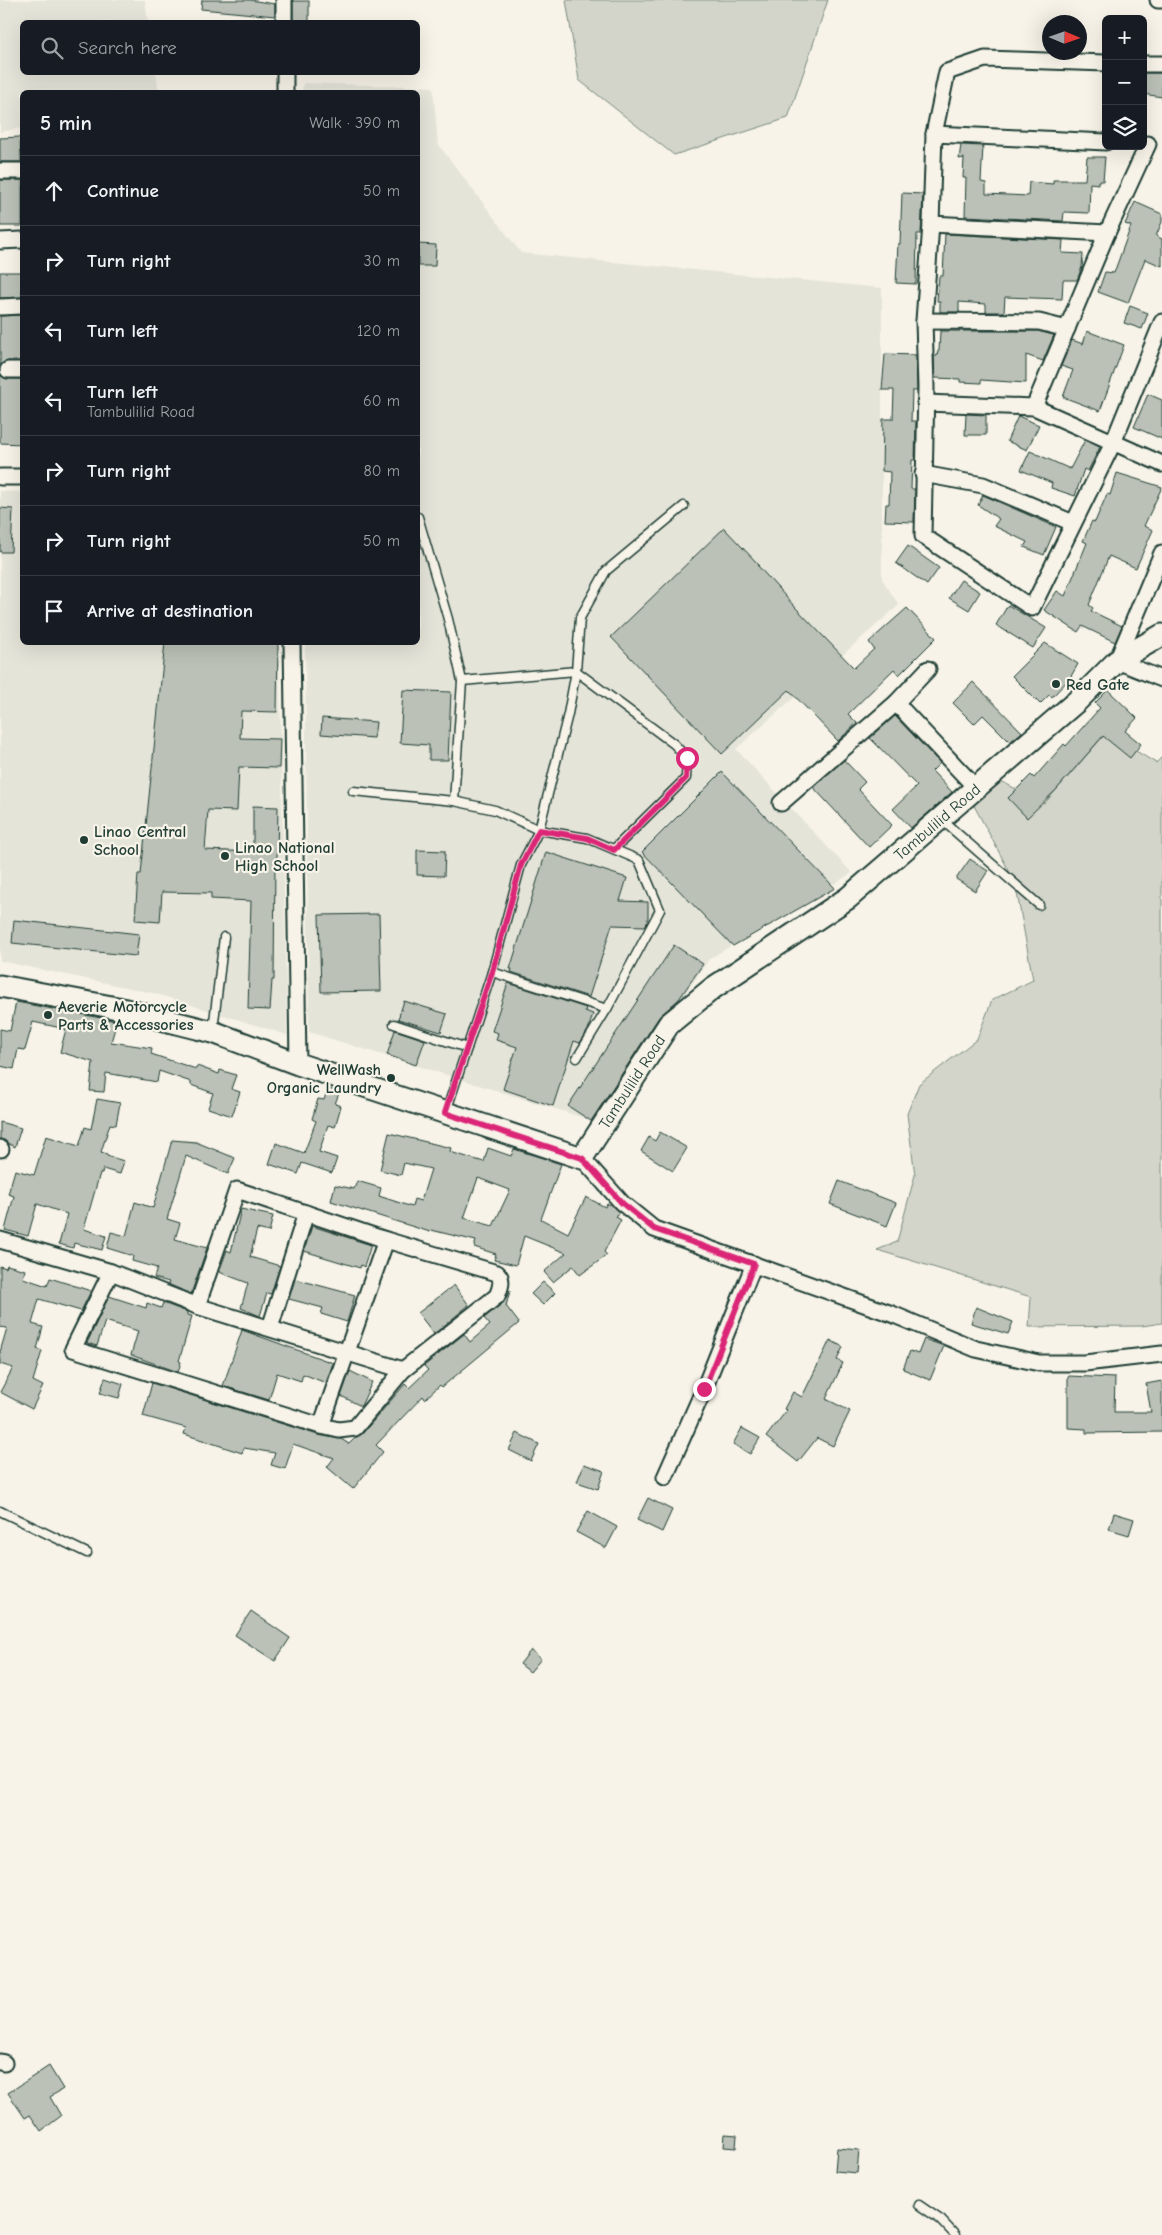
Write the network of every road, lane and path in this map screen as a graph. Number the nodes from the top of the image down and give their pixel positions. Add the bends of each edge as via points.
1 (284, 0) edge
2 (284, 20) edge
3 (1102, 63) edge
4 (1147, 64) edge
5 (1162, 64) edge
6 (285, 75) edge
7 (285, 90) edge
8 (934, 134) junction
9 (1102, 142) edge
10 (1151, 144) edge
11 (0, 171) edge
12 (20, 171) edge
13 (931, 224) junction
14 (1107, 233) junction
15 (20, 240) edge
16 (0, 241) edge
17 (20, 306) edge
18 (0, 307) edge
19 (924, 321) junction
20 (1162, 322) edge
21 (1067, 329) junction
22 (925, 403) junction
23 (1034, 407) junction
24 (1112, 443) junction
25 (1162, 464) edge
26 (923, 474) junction
27 (0, 477) edge
28 (20, 477) edge
29 (684, 506) dead end
30 (420, 524) edge
31 (1073, 524) junction
32 (1162, 553) edge
33 (1162, 635) edge
34 (292, 645) edge
35 (1117, 661) junction
36 (928, 669) dead end
37 (576, 671) junction
38 (1162, 679) edge
39 (462, 681) junction
40 (896, 703) junction
41 (977, 789) junction
42 (353, 791) dead end
43 (454, 801) junction
44 (781, 803) dead end
45 (941, 819) junction
46 (539, 830) junction
47 (614, 850) junction
48 (1039, 905) dead end
49 (224, 937) dead end
50 (492, 972) junction
51 (0, 986) edge
52 (607, 1010) junction
53 (394, 1024) dead end
54 (213, 1032) junction
55 (468, 1048) junction
56 (577, 1058) dead end
57 (298, 1064) junction
58 (445, 1113) junction
59 (582, 1158) junction
60 (306, 1213) junction
61 (0, 1240) edge
62 (386, 1240) junction
63 (754, 1264) junction
64 (111, 1272) junction
65 (197, 1306) junction
66 (270, 1328) junction
67 (347, 1351) junction
68 (1162, 1354) edge
69 (403, 1370) junction
70 (321, 1426) junction
71 (665, 1477) dead end
72 (0, 1511) edge
73 (86, 1553) dead end
74 (919, 2205) dead end
75 (955, 2235) edge

1 - 2 street
3 - 8 street via 985,59 947,72
4 - 5 street
6 - 7 street
8 - 9 street
8 - 13 street
10 - 14 street
11 - 12 street
13 - 14 street
13 - 19 street
14 - 21 street
15 - 16 street
17 - 18 street
19 - 21 street via 1039,322
19 - 22 street
20 - 24 street
21 - 23 street
22 - 23 street
22 - 26 street
23 - 24 street
24 - 25 street
24 - 31 street
26 - 31 street via 983,485
26 - 31 street via 924,536 1032,608
27 - 28 street
29 - 37 lane via 606,571 580,618
30 - 39 lane
32 - 35 street
33 - 35 street, Tambulilid Road
34 - 57 street
35 - 38 street
35 - 41 street, Tambulilid Road via 1077,701
36 - 40 street
37 - 39 lane
37 - 46 lane
37 - 47 lane via 674,744 687,758 686,778
39 - 43 lane
40 - 41 street
40 - 44 street
41 - 45 street, Tambulilid Road
42 - 43 lane
43 - 46 lane via 495,810
45 - 48 lane
45 - 59 street, Tambulilid Road via 848,898 712,988 669,1024
46 - 47 lane via 587,838
46 - 50 lane via 521,865
47 - 52 lane via 639,860 660,910
49 - 54 lane
50 - 52 lane
50 - 55 lane
51 - 54 street via 117,1008
52 - 56 lane
53 - 55 lane
54 - 57 street
55 - 58 lane
57 - 58 street
58 - 59 street
59 - 63 street via 622,1203 654,1229
60 - 62 street
60 - 65 street via 237,1190
60 - 66 street
61 - 64 street
62 - 67 street
62 - 69 street via 497,1274 501,1279 497,1296
63 - 68 street via 892,1314 976,1349 1039,1364 1085,1363
63 - 71 street
64 - 65 street
64 - 70 street via 73,1349
65 - 66 street
66 - 67 street
67 - 69 street
67 - 70 street
69 - 70 street via 355,1428 340,1430
72 - 73 lane
74 - 75 lane via 941,2220

